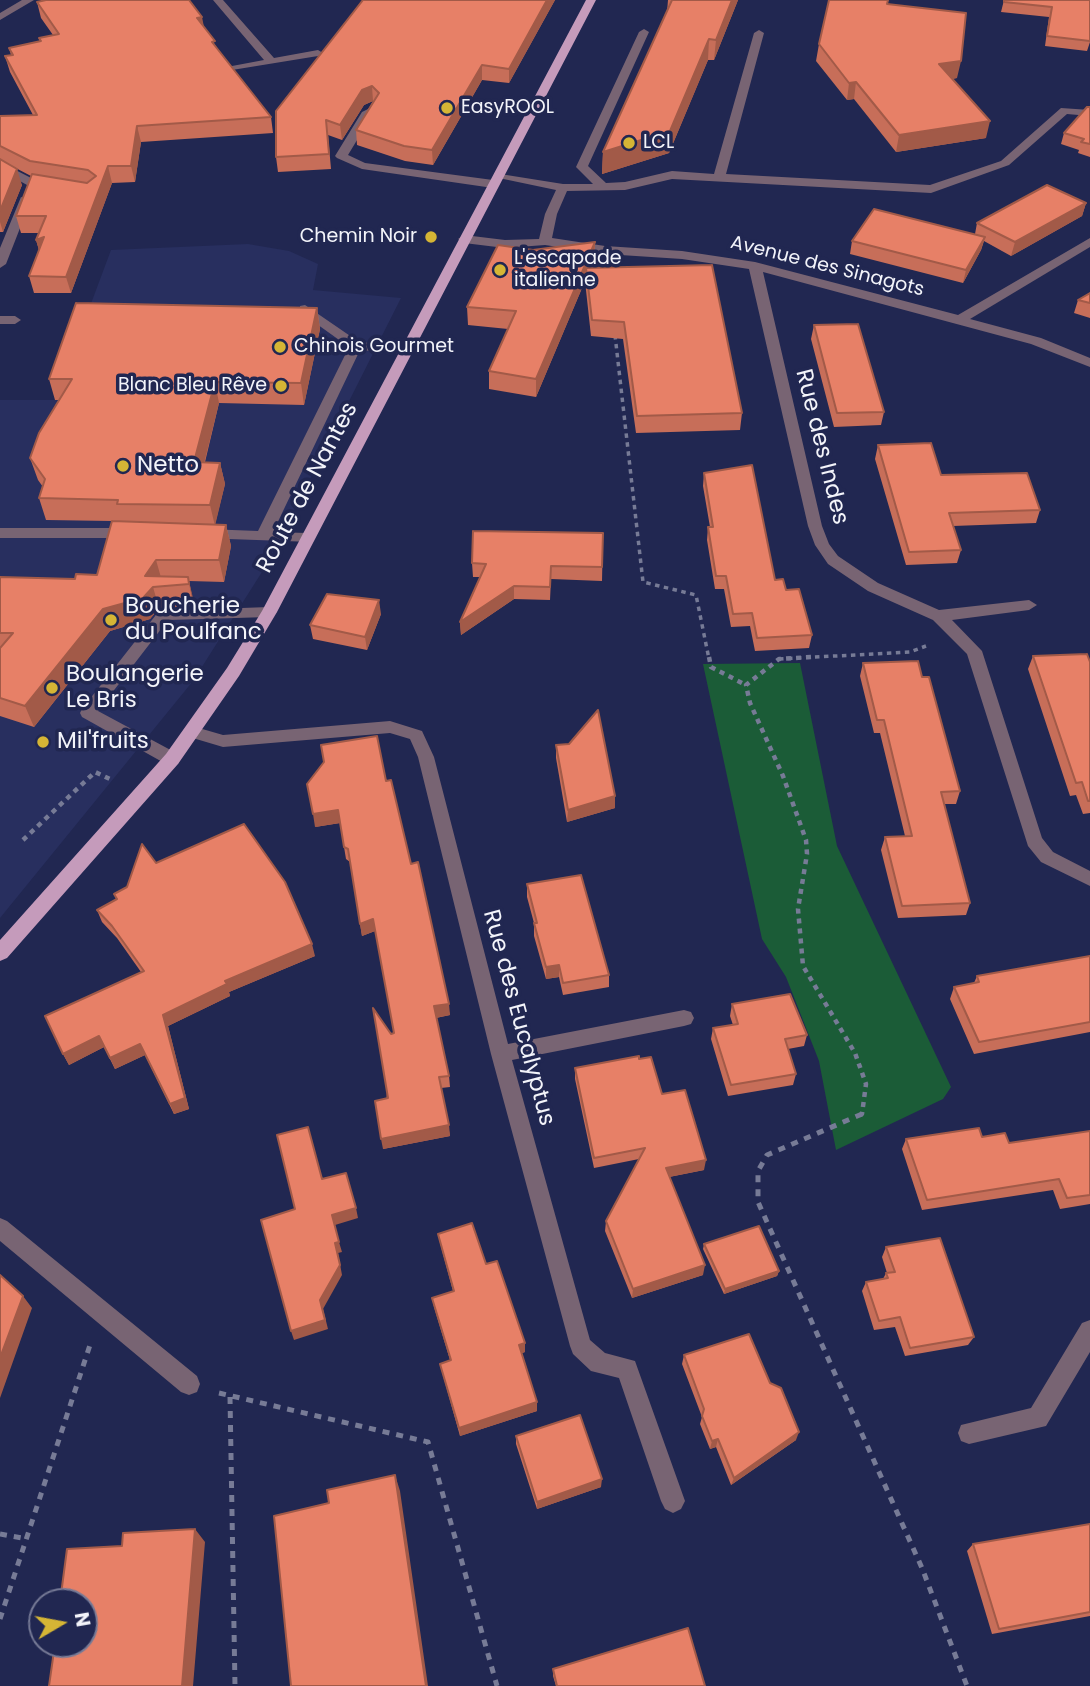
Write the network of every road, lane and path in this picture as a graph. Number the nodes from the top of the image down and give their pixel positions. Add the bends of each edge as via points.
1 (29, 0) edge
2 (218, 0) edge
3 (591, 0) edge
4 (0, 17) edge
5 (644, 32) dead end
6 (759, 33) dead end
7 (318, 53) edge
8 (271, 61) junction
9 (236, 68) edge
10 (372, 106) edge
11 (1090, 113) edge
12 (0, 165) edge
13 (719, 177) junction
14 (495, 180) junction
15 (31, 183) junction
16 (601, 185) junction
17 (563, 188) junction
18 (68, 189) edge
19 (464, 239) junction
20 (545, 241) junction
21 (1090, 242) edge
22 (0, 264) edge
23 (755, 266) junction
24 (305, 309) edge
25 (0, 320) edge
26 (15, 320) dead end
27 (959, 320) junction
28 (615, 333) edge
29 (356, 346) junction
30 (407, 350) junction
31 (1090, 363) edge
32 (0, 533) edge
33 (143, 533) edge
34 (197, 534) edge
35 (264, 534) junction
36 (307, 538) junction
37 (1029, 605) dead end
38 (269, 612) junction
39 (938, 616) junction
40 (956, 634) junction
41 (746, 685) junction
42 (192, 732) junction
43 (172, 759) junction
44 (142, 793) junction
45 (23, 840) dead end
46 (1090, 879) edge
47 (0, 953) edge
48 (684, 1018) dead end
49 (501, 1054) junction
50 (0, 1228) edge
51 (101, 1311) junction
52 (1090, 1331) edge
53 (189, 1384) dead end
54 (969, 1433) dead end
55 (673, 1501) dead end
56 (0, 1534) edge
57 (27, 1539) junction
58 (0, 1619) edge
59 (235, 1686) edge
60 (497, 1686) edge
61 (967, 1686) edge

1 - 4 street
2 - 8 street
3 - 14 main road, Route de Nantes
5 - 16 street via 582,167
6 - 13 street
7 - 8 street
8 - 9 street
10 - 14 street via 341,156 362,166
11 - 13 street via 1065,110 1004,163 931,189
12 - 15 street
13 - 16 street via 673,175 625,186
14 - 17 street
14 - 19 main road, Route de Nantes
15 - 18 street
15 - 22 street
16 - 17 street
17 - 20 street
19 - 20 street, Avenue des Sinagots via 505,244
19 - 30 main road, Route de Nantes
20 - 23 street, Avenue des Sinagots
21 - 27 street
23 - 27 street, Avenue des Sinagots
23 - 39 street, Rue des Indes via 822,545 833,560 873,587
24 - 29 street
25 - 26 street
27 - 31 street, Avenue des Sinagots via 1036,341
28 - 41 path via 643,582 696,595 711,667
29 - 30 street
29 - 35 street
30 - 36 main road, Route de Nantes
32 - 33 street
34 - 35 street
35 - 36 street
36 - 38 main road, Route de Nantes
37 - 39 street
38 - 42 main road, Route de Nantes
38 - 43 street via 164,615 88,713
39 - 40 street, Rue des Indes
40 - 41 path via 910,652 779,659
40 - 46 street, Rue des Indes via 974,651 1034,841 1047,858
41 - 61 path via 806,840 798,909 803,966 855,1053 866,1084 862,1114 767,1155 758,1171 758,1202 922,1568
42 - 43 main road, Route de Nantes
42 - 49 street, Rue des Eucalyptus via 223,741 390,727 416,735 426,757
43 - 44 main road, Route de Nantes
44 - 45 path via 95,772
44 - 47 main road, Route de Nantes
48 - 49 street
49 - 55 street, Rue des Eucalyptus via 581,1346 599,1363 627,1369
50 - 51 street
51 - 53 street
51 - 57 path
52 - 54 street via 1038,1418
56 - 57 path
57 - 58 path
59 - 60 path via 230,1397 428,1442

